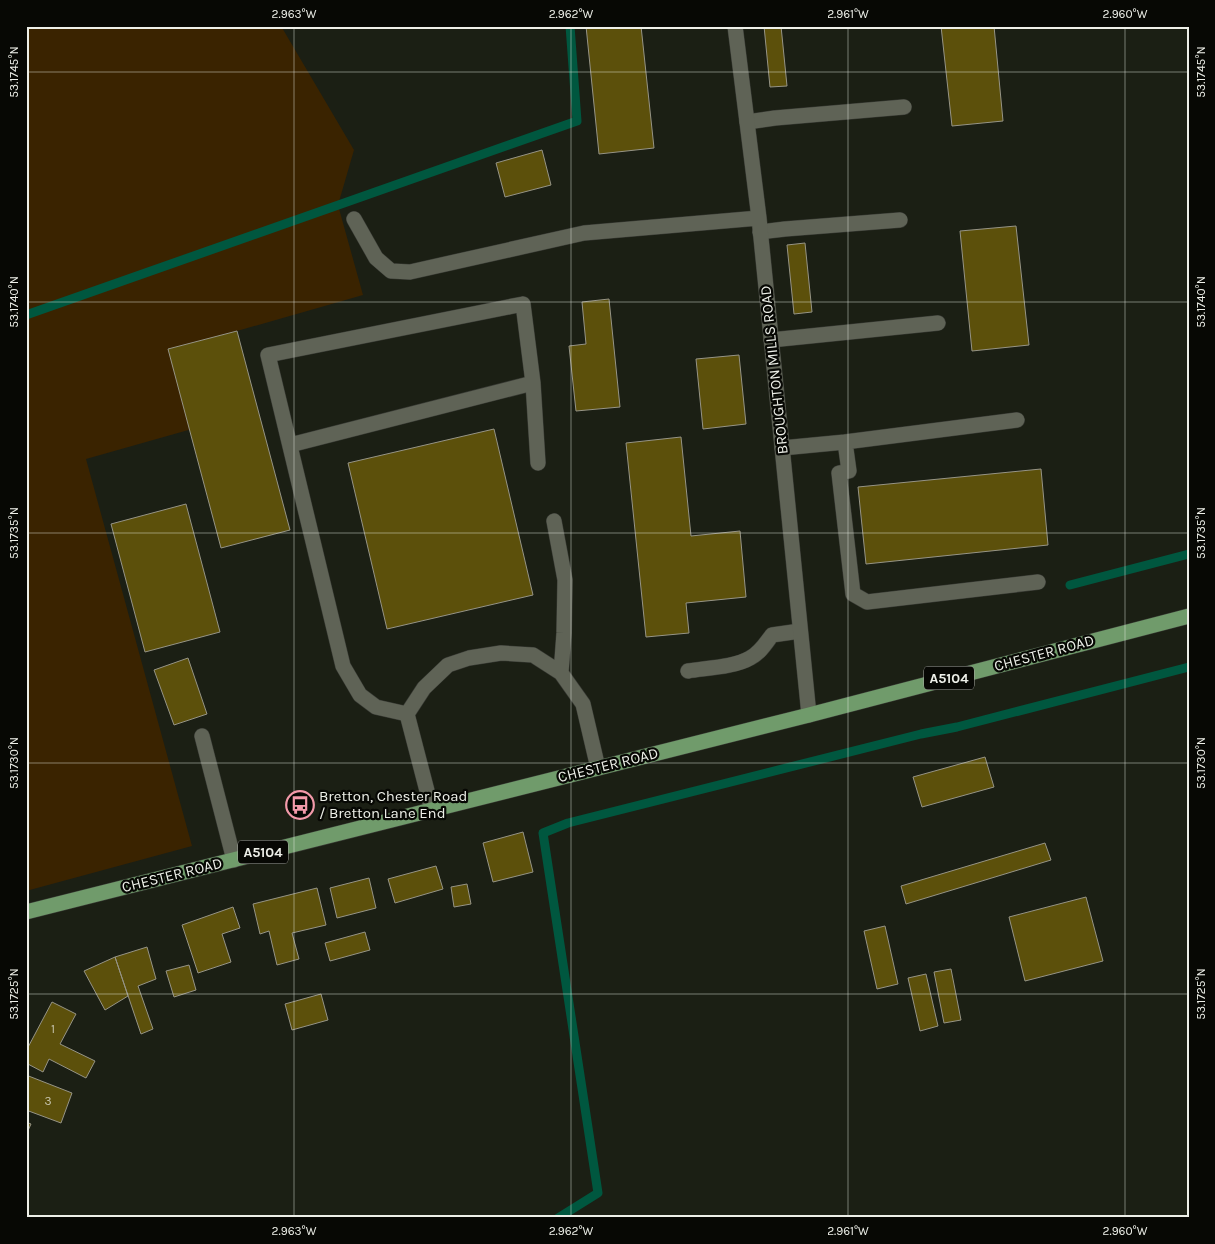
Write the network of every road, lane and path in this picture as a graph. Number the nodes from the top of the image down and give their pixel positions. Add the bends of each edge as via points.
1 (735, 26) edge
2 (904, 107) dead end
3 (747, 122) junction
4 (354, 219) dead end
5 (900, 220) dead end
6 (759, 225) junction
7 (938, 322) dead end
8 (771, 340) junction
9 (533, 383) junction
10 (1017, 420) dead end
11 (845, 442) junction
12 (290, 445) junction
13 (782, 448) junction
14 (538, 463) dead end
15 (554, 521) dead end
16 (1038, 582) dead end
17 (1189, 616) edge
18 (800, 631) junction
19 (688, 670) dead end
20 (560, 673) junction
21 (407, 714) junction
22 (809, 715) junction
23 (202, 736) dead end
24 (598, 768) junction
25 (432, 810) junction
26 (234, 860) junction
27 (26, 912) edge

1 - 3 street, BROUGHTON MILLS ROAD
2 - 3 street
3 - 6 street, BROUGHTON MILLS ROAD
4 - 6 street via 376,258 391,271 410,272 584,233
5 - 6 street via 786,229
6 - 8 street, BROUGHTON MILLS ROAD
7 - 8 street
8 - 13 street, BROUGHTON MILLS ROAD
9 - 12 street
9 - 12 street via 524,304 268,355
9 - 14 street
10 - 11 street
11 - 13 street
11 - 16 street via 849,471 839,473 853,594 867,602
12 - 21 street via 343,666 360,696 376,708
13 - 18 street, BROUGHTON MILLS ROAD
15 - 20 street via 565,580
17 - 22 main road, CHESTER ROAD / A5104
18 - 19 street via 772,635 751,658 728,666
18 - 22 street, BROUGHTON MILLS ROAD
20 - 21 street via 533,655 501,653 469,658 448,665 424,688
20 - 24 street via 583,704
21 - 25 street
22 - 24 main road, CHESTER ROAD / A5104
23 - 26 street
24 - 25 main road, CHESTER ROAD / A5104
25 - 26 main road, CHESTER ROAD / A5104
26 - 27 main road, CHESTER ROAD / A5104

